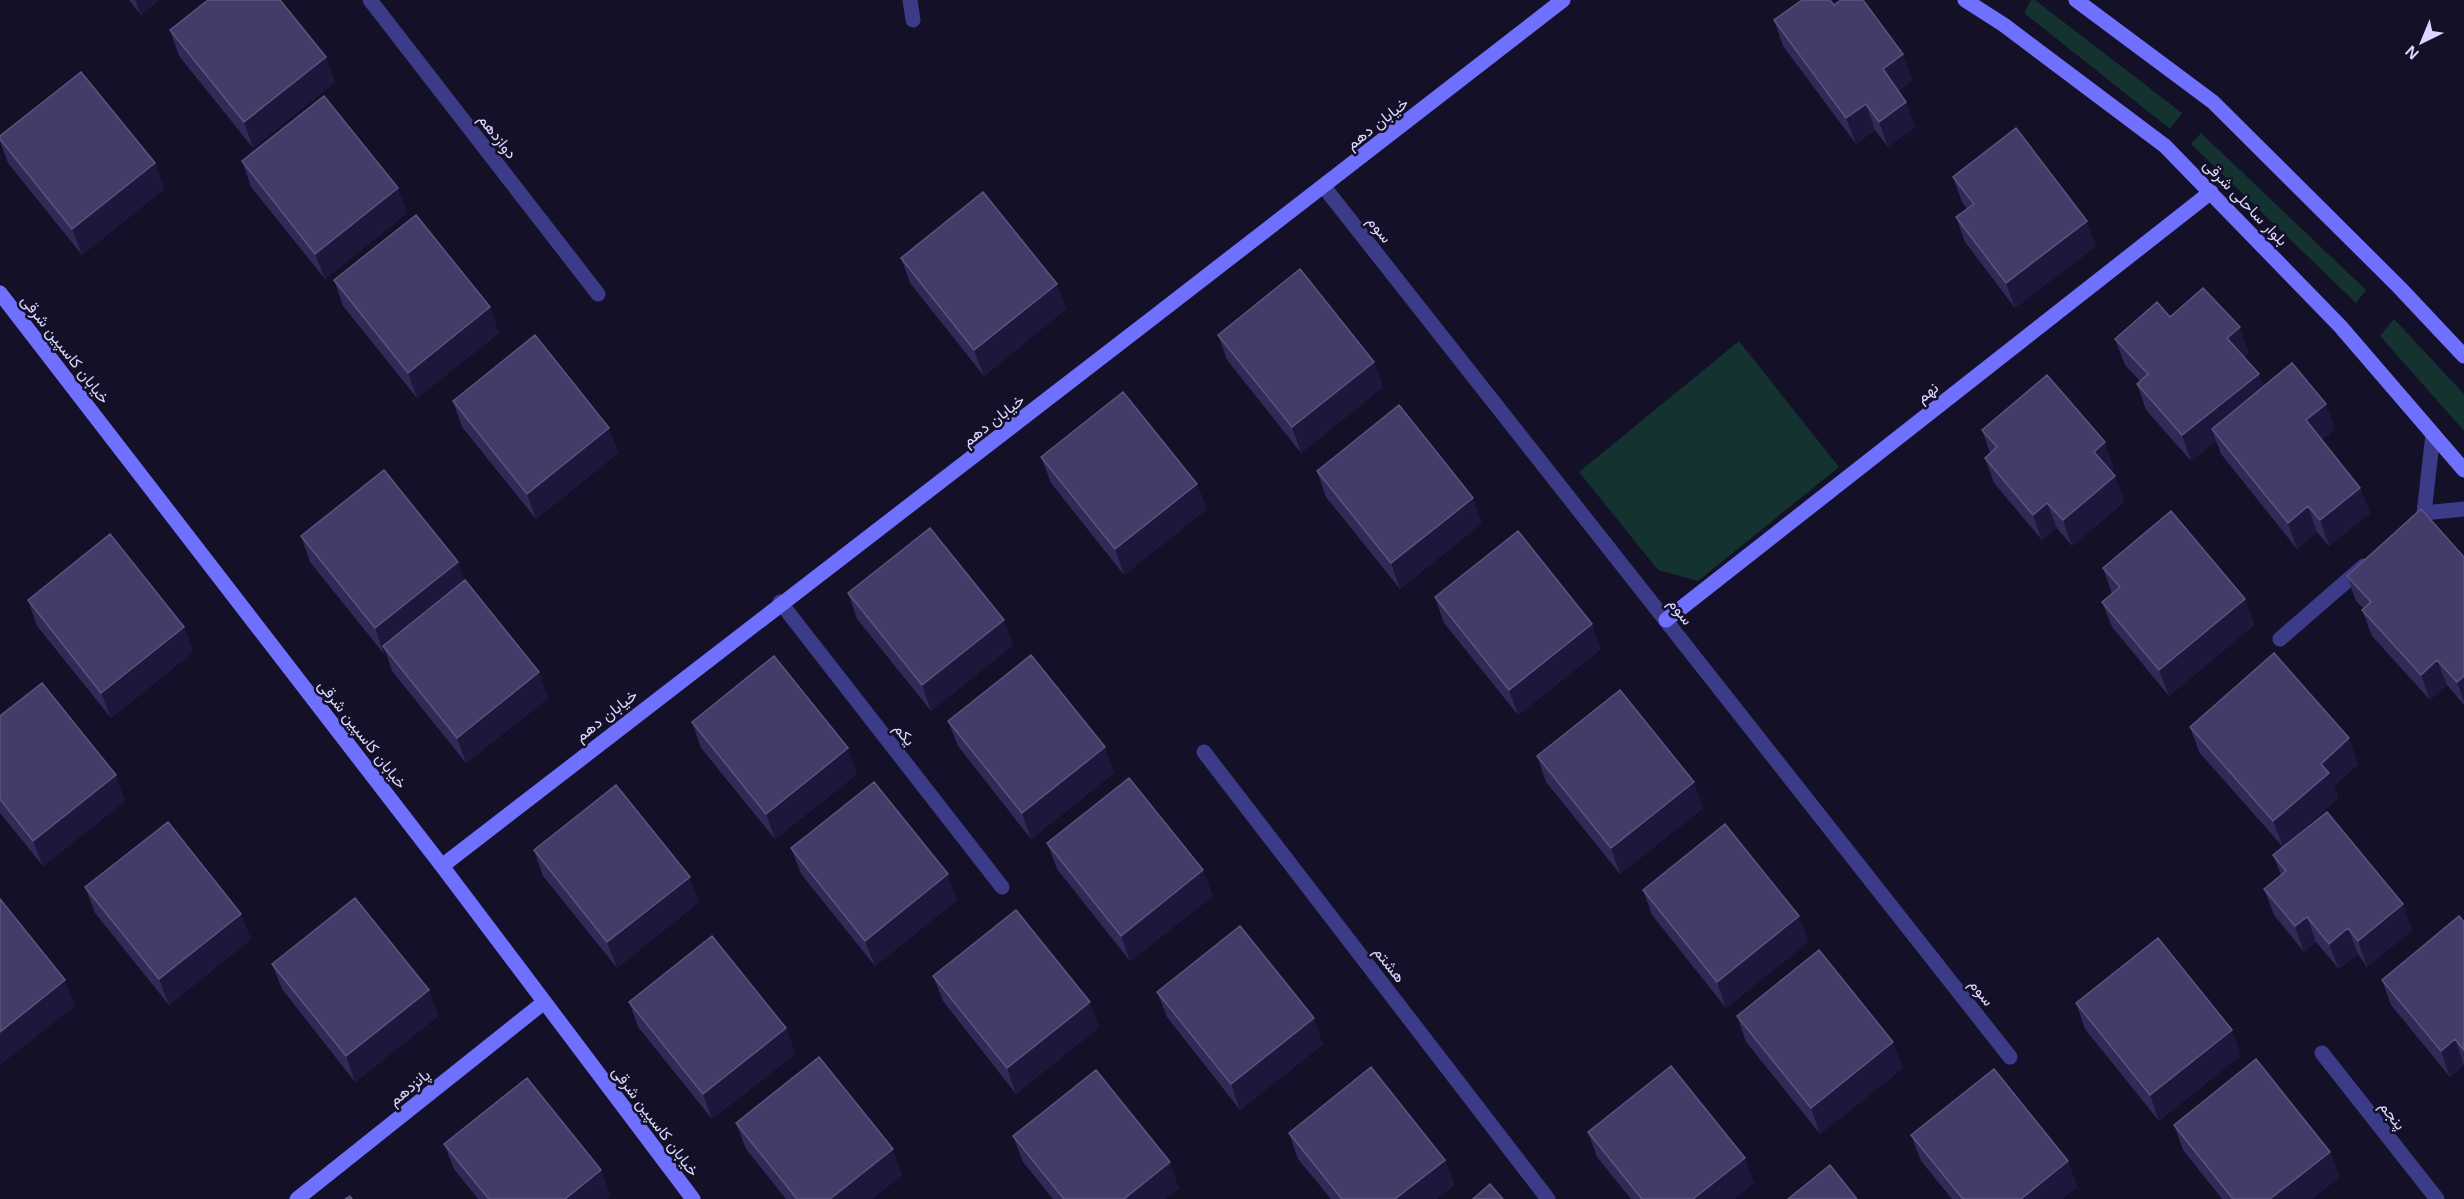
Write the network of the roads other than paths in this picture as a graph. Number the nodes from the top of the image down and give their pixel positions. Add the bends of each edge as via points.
1 (370, 0) edge
2 (909, 0) edge
3 (1563, 0) edge
4 (1965, 0) edge
5 (2076, 0) edge
6 (913, 20) dead end
7 (1324, 187) junction
8 (2211, 192) junction
9 (0, 293) edge
10 (598, 294) dead end
11 (2459, 339) edge
12 (2464, 356) edge
13 (2433, 434) junction
14 (2464, 470) edge
15 (2464, 510) edge
16 (2379, 552) edge
17 (780, 602) junction
18 (1666, 620) junction
19 (2280, 639) dead end
20 (1204, 752) dead end
21 (442, 866) junction
22 (1002, 887) dead end
23 (543, 1003) junction
24 (2322, 1053) dead end
25 (2010, 1057) dead end
26 (297, 1199) edge
27 (693, 1199) edge
28 (1548, 1199) edge
29 (2437, 1199) edge

1 - 10 street, دوازدهم
2 - 6 street
3 - 7 street, خیابان دهم
4 - 8 street, بلوار ساحلی شرقی via 2165,146
5 - 11 street via 2213,102
7 - 17 street, خیابان دهم
7 - 18 street, سوم
8 - 13 street, بلوار ساحلی شرقی via 2340,326
8 - 18 street, نهم
9 - 21 street, خیابان کاسپین شرقی
11 - 12 street
13 - 14 street, بلوار ساحلی شرقی
13 - 15 street via 2420,517
16 - 19 street
17 - 21 street, خیابان دهم
17 - 22 street, یکم
18 - 25 street, سوم
20 - 28 street, هشتم
21 - 23 street, خیابان کاسپین شرقی
23 - 26 street, پانزدهم
23 - 27 street, خیابان کاسپین شرقی
24 - 29 street, پنجم

